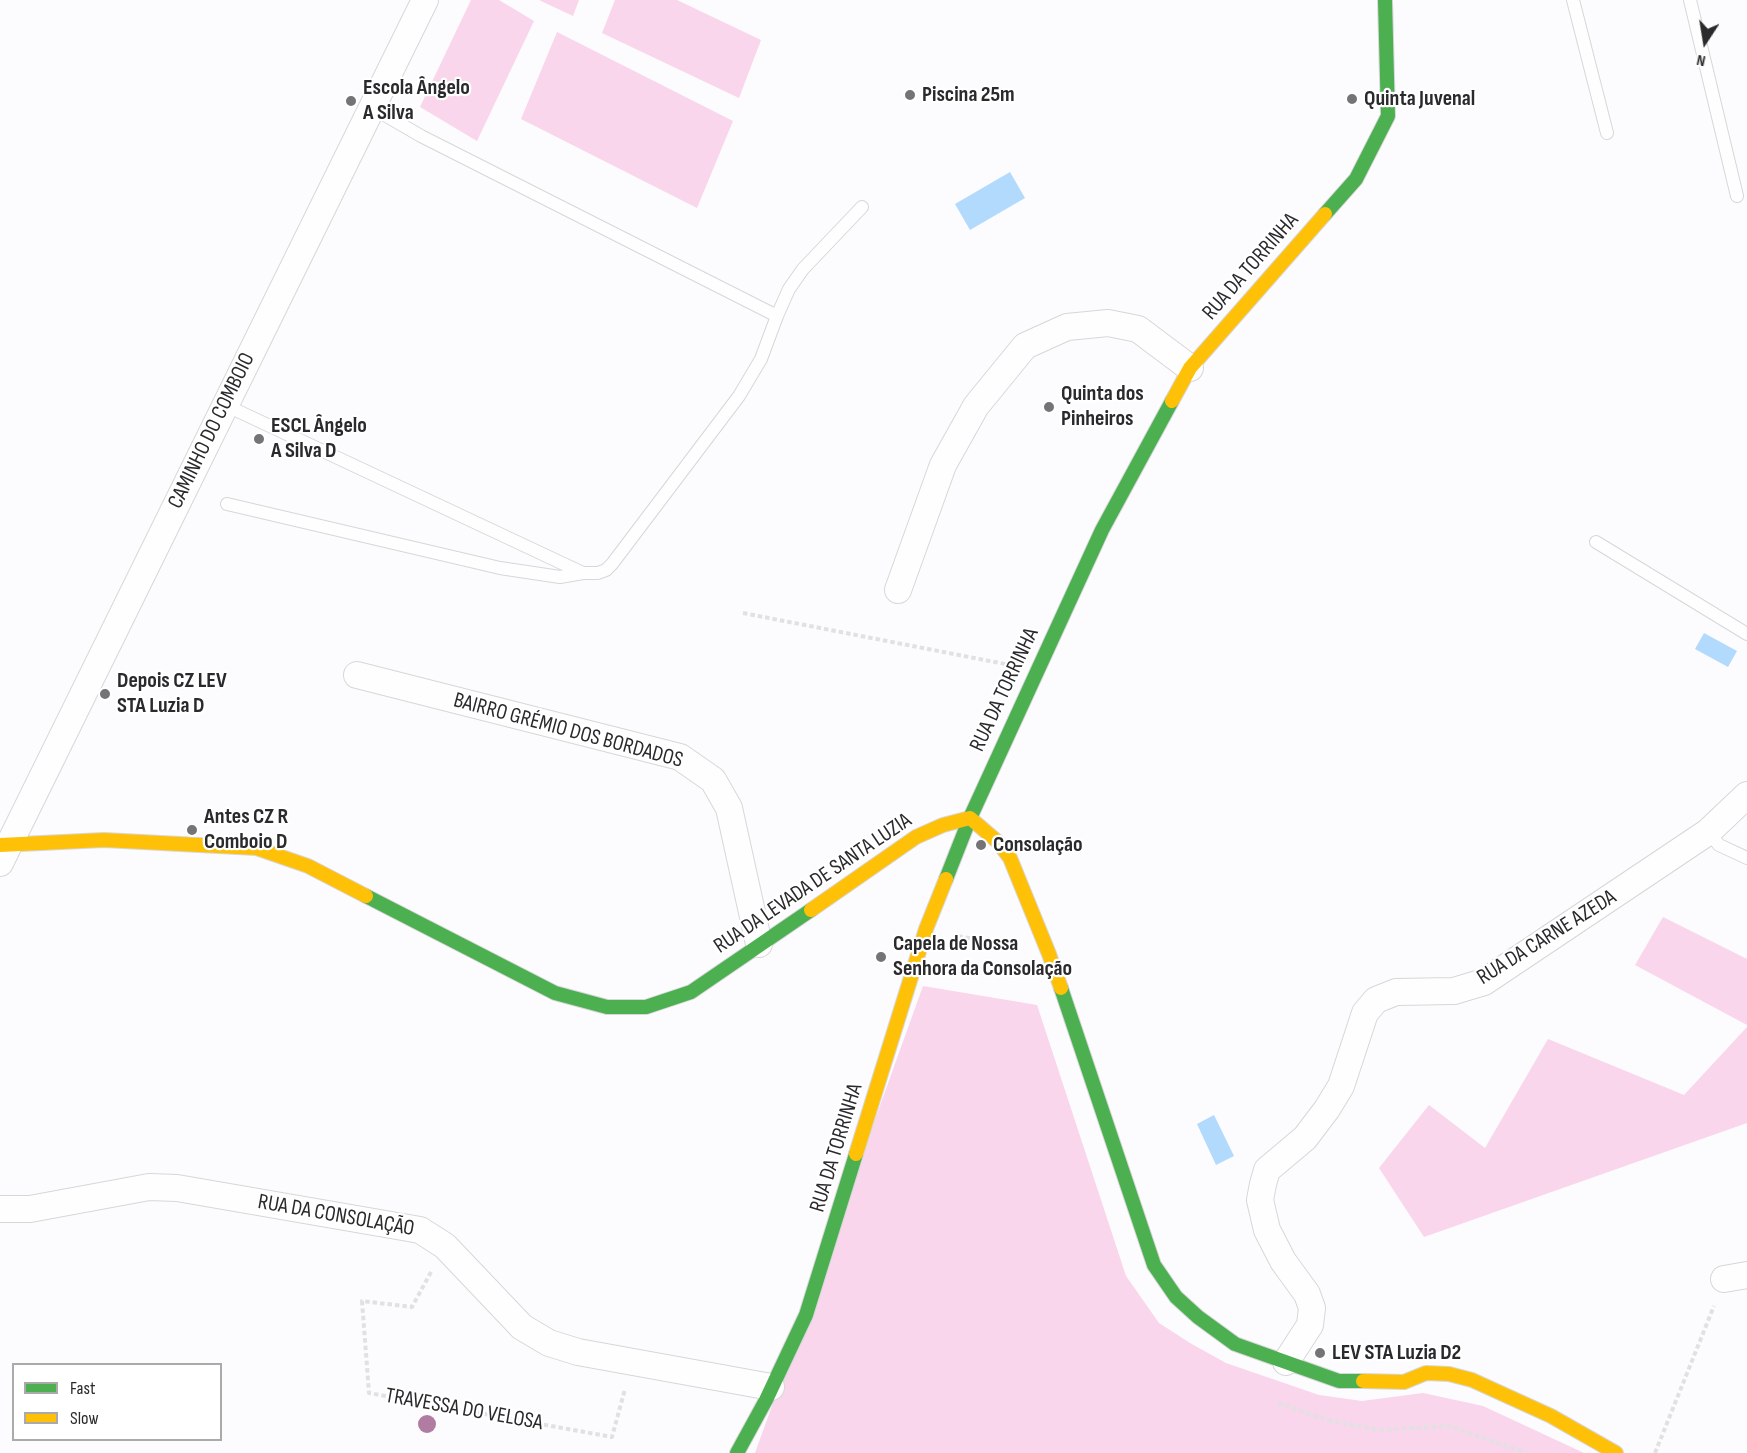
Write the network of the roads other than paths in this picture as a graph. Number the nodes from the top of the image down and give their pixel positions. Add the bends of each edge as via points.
1 (425, 0) edge
2 (1385, 0) edge
3 (1573, 0) edge
4 (1690, 0) edge
5 (371, 107) junction
6 (1607, 133) dead end
7 (1737, 196) dead end
8 (862, 207) dead end
9 (777, 316) junction
10 (1190, 368) junction
11 (225, 405) junction
12 (227, 504) dead end
13 (1596, 542) dead end
14 (583, 573) junction
15 (898, 590) dead end
16 (1747, 634) edge
17 (357, 675) dead end
18 (1747, 795) edge
19 (970, 818) junction
20 (1708, 832) junction
21 (3, 850) edge
22 (1747, 858) edge
23 (759, 944) junction
24 (0, 1209) edge
25 (1286, 1362) junction
26 (771, 1387) junction
27 (737, 1453) edge
28 (1616, 1453) edge

1 - 5 street, CAMINHO DO COMBOIO
2 - 10 street, RUA DA TORRINHA via 1388,116 1356,179
3 - 6 lane
4 - 7 lane
5 - 9 lane
5 - 11 street, CAMINHO DO COMBOIO
8 - 9 lane via 803,269
9 - 14 lane via 761,359 732,405 612,564 598,573
10 - 15 street via 1138,329 1108,323 1067,327 1025,346 976,406 944,465
10 - 19 street, RUA DA TORRINHA via 1102,530
11 - 14 lane
11 - 21 street, CAMINHO DO COMBOIO
12 - 14 lane via 500,568 560,577
13 - 16 lane
17 - 23 street, BAIRRO GRÉMIO DOS BORDADOS via 680,757 713,780 729,808
18 - 20 street, RUA DA CARNE AZEDA
19 - 23 street, RUA DA LEVADA DE SANTA LUZIA via 916,837
19 - 25 street via 1010,858 1049,954 1154,1265 1176,1297 1198,1317 1235,1344
19 - 26 street, RUA DA TORRINHA via 927,929 806,1315
20 - 22 lane via 1719,845
20 - 25 street, RUA DA CARNE AZEDA via 1484,982 1454,992 1396,992 1376,1000 1365,1013 1341,1086 1305,1138 1267,1170 1260,1200 1267,1230 1312,1308 1310,1325
21 - 23 street, RUA DA LEVADA DE SANTA LUZIA via 104,840 256,848 309,866 555,993 608,1007 646,1007 691,992
24 - 26 street, RUA DA CONSOLAÇÃO via 30,1209 149,1187 177,1188 420,1230 445,1246 522,1328 549,1343 578,1352
25 - 28 street via 1339,1380 1404,1382 1426,1373 1472,1380 1551,1416
26 - 27 street, RUA DA TORRINHA

